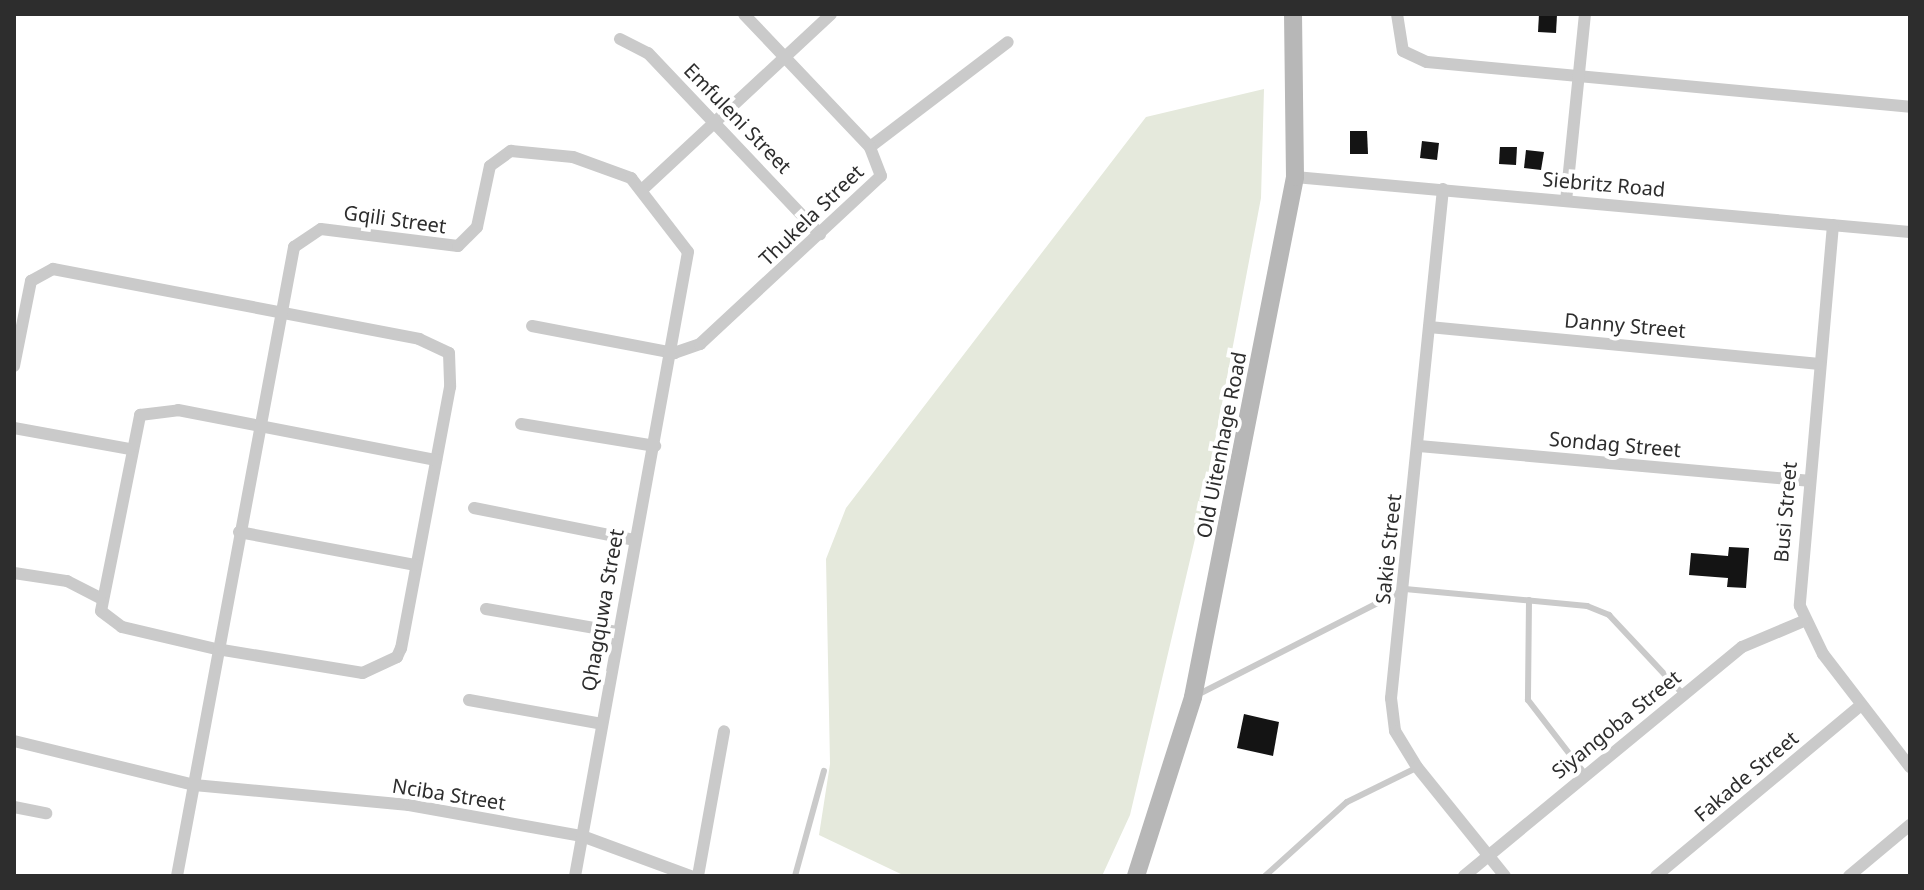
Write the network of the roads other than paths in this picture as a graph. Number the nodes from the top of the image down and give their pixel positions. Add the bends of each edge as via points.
1 (744, 14) edge
2 (831, 14) edge
3 (1293, 14) edge
4 (1397, 14) edge
5 (1585, 14) edge
6 (620, 39) dead end
7 (1008, 42) dead end
8 (784, 57) junction
9 (1579, 74) junction
10 (1910, 107) edge
11 (714, 122) junction
12 (870, 147) junction
13 (1295, 177) junction
14 (644, 188) junction
15 (1443, 189) junction
16 (1566, 201) junction
17 (1833, 225) junction
18 (1910, 232) edge
19 (820, 234) junction
20 (279, 312) junction
21 (532, 326) dead end
22 (1429, 327) junction
23 (674, 353) junction
24 (1817, 364) junction
25 (14, 366) edge
26 (260, 424) junction
27 (521, 424) dead end
28 (14, 428) edge
29 (655, 446) junction
30 (1419, 446) junction
31 (129, 449) junction
32 (436, 460) junction
33 (1808, 481) junction
34 (474, 508) dead end
35 (239, 532) junction
36 (634, 540) junction
37 (416, 565) junction
38 (14, 573) edge
39 (1405, 589) junction
40 (100, 598) junction
41 (1529, 600) junction
42 (486, 609) dead end
43 (1804, 621) junction
44 (618, 632) junction
45 (216, 649) junction
46 (1683, 694) junction
47 (1193, 697) junction
48 (469, 700) dead end
49 (1860, 706) junction
50 (602, 724) junction
51 (724, 731) dead end
52 (14, 741) edge
53 (1417, 767) junction
54 (1910, 767) edge
55 (824, 771) dead end
56 (1585, 774) junction
57 (194, 785) junction
58 (14, 807) edge
59 (46, 813) dead end
60 (1910, 825) edge
61 (582, 836) junction
62 (1488, 856) junction
63 (177, 876) edge
64 (575, 876) edge
65 (691, 876) edge
66 (698, 876) edge
67 (795, 876) edge
68 (1136, 876) edge
69 (1265, 876) edge
70 (1464, 876) edge
71 (1505, 876) edge
72 (1656, 876) edge
73 (1849, 876) edge

1 - 8 street, Thukela Street
2 - 8 street
3 - 13 street, Old Uitenhage Road
4 - 9 street via 1398,40 1412,57
5 - 9 street
6 - 11 street, Emfuleni Street via 648,53
7 - 12 street
8 - 11 street
8 - 12 street, Thukela Street
9 - 10 street
9 - 16 street
11 - 14 street
11 - 19 street, Emfuleni Street
12 - 19 street, Thukela Street via 881,176
13 - 15 street, Siebritz Road
13 - 47 street, Old Uitenhage Road
14 - 20 street, Gqili Street via 573,157 511,151 490,166 477,227 458,246 321,229 299,237
14 - 23 street via 688,252
15 - 16 street, Siebritz Road
15 - 22 street, Sakie Street
16 - 17 street, Siebritz Road
17 - 18 street, Siebritz Road
17 - 24 street, Busi Street
19 - 23 street, Thukela Street via 713,334
20 - 25 street via 53,269 31,281
20 - 26 street
20 - 32 street via 419,339 449,353 454,365
21 - 23 street
22 - 24 street, Danny Street
22 - 30 street, Sakie Street
23 - 29 street, Qhagquwa Street
24 - 33 street, Busi Street
26 - 31 street via 149,409 135,423
26 - 32 street
26 - 35 street
27 - 29 street
28 - 31 street
29 - 36 street, Qhagquwa Street
30 - 33 street, Sondag Street
30 - 39 street, Sakie Street
31 - 40 street
32 - 37 street
33 - 43 street, Busi Street
34 - 36 street
35 - 37 street
35 - 45 street
36 - 44 street, Qhagquwa Street
37 - 45 street via 401,648 376,671
38 - 40 street via 67,581
39 - 41 lane
39 - 47 lane
39 - 53 street, Sakie Street via 1391,698 1395,731
40 - 45 street via 108,620 122,627
41 - 46 lane via 1609,615
41 - 56 lane via 1528,700
42 - 44 street
43 - 46 street, Siyangoba Street via 1759,635
43 - 49 street
44 - 50 street, Qhagquwa Street
45 - 57 street
46 - 56 street, Siyangoba Street
47 - 68 street, Old Uitenhage Road
48 - 50 street
49 - 54 street
49 - 72 street, Fakade Street
50 - 61 street, Qhagquwa Street
51 - 66 street
52 - 57 street, Nciba Street
53 - 62 street, Sakie Street
53 - 69 lane via 1347,802
55 - 67 lane
56 - 62 street, Siyangoba Street
57 - 61 street, Nciba Street via 409,805
57 - 63 street
58 - 59 street
60 - 73 street
61 - 64 street, Qhagquwa Street
61 - 65 street, Nciba Street
62 - 70 street, Siyangoba Street
62 - 71 street, Sakie Street

